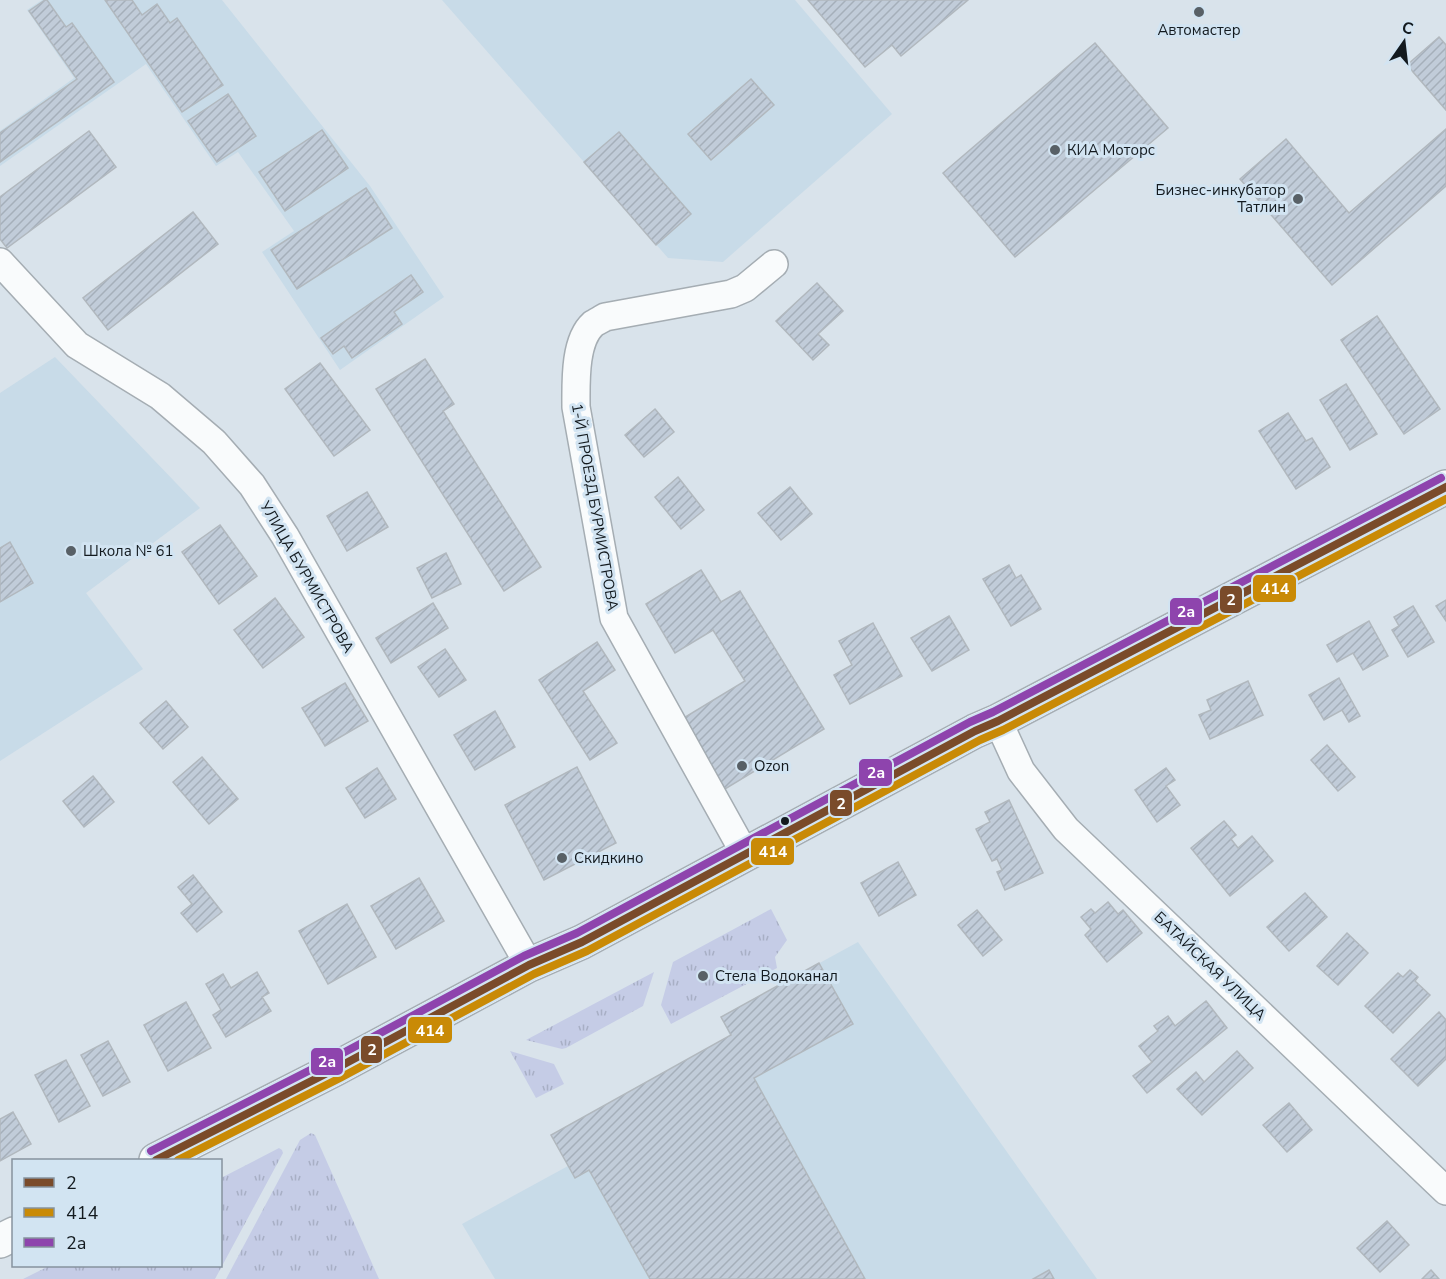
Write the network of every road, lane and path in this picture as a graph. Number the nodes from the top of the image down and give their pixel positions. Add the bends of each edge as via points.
1 (0, 262) edge
2 (774, 264) dead end
3 (1446, 487) edge
4 (998, 721) junction
5 (745, 854) junction
6 (529, 965) junction
7 (160, 1159) edge
8 (1446, 1191) edge

1 - 6 street, УЛИЦА БУРМИСТРОВА via 77,345 160,396 214,442 252,485 285,536
2 - 5 street, 1-Й ПРОЕЗД БУРМИСТРОВА via 745,288 731,294 605,317 592,325 585,336 576,377 576,407 614,618
3 - 4 main road
4 - 5 main road
4 - 8 street, БАТАЙСКАЯ УЛИЦА via 1021,771 1066,829
5 - 6 main road via 582,942
6 - 7 main road

